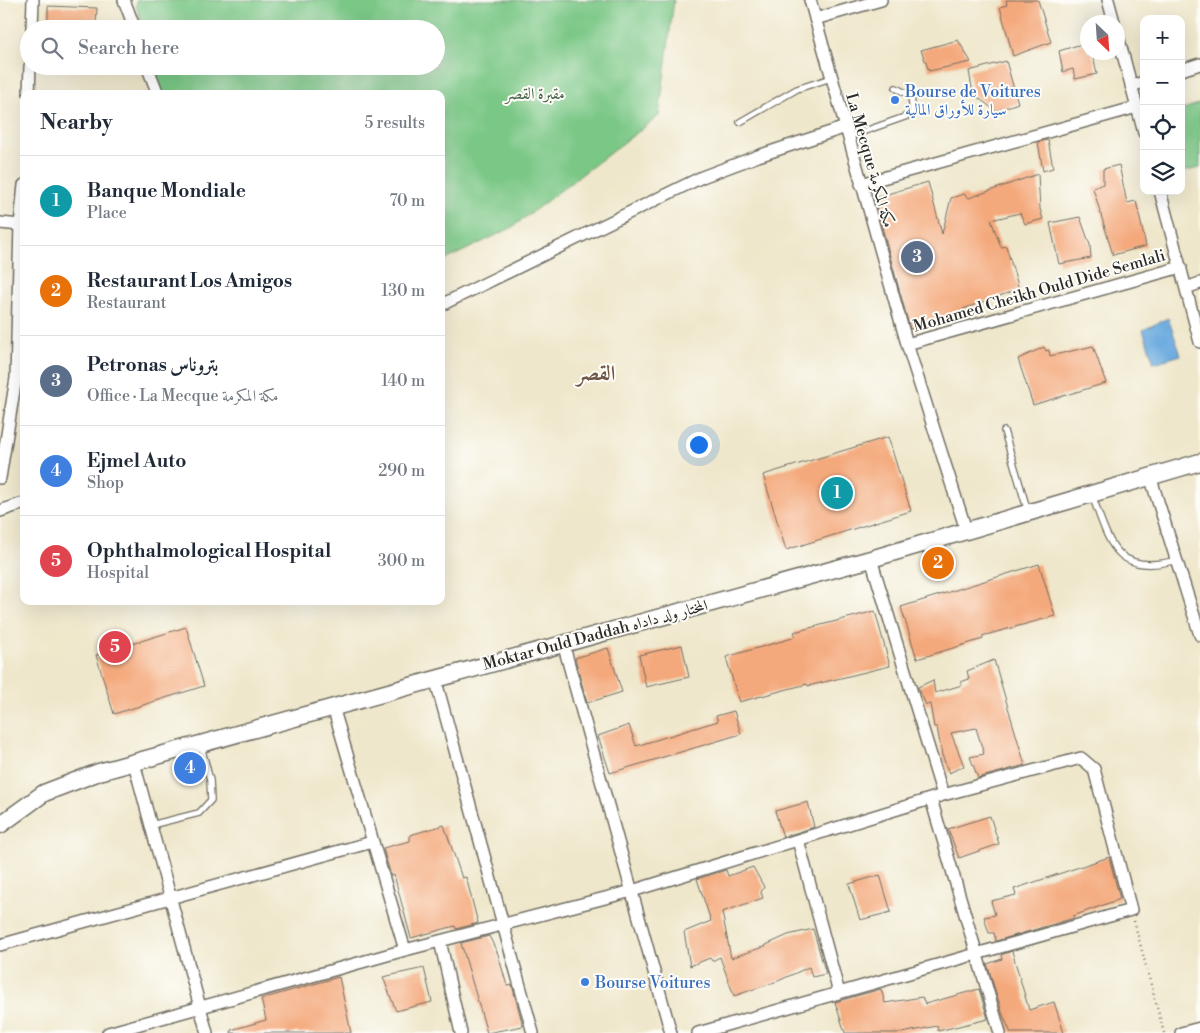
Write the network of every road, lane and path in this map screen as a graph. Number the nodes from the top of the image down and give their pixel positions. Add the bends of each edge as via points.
1 (33, 0) edge
2 (124, 0) edge
3 (810, 0) edge
4 (881, 0) edge
5 (1108, 0) edge
6 (1112, 15) edge
7 (815, 19) junction
8 (32, 20) edge
9 (132, 20) edge
10 (1124, 60) edge
11 (1200, 64) edge
12 (1185, 69) edge
13 (30, 75) edge
14 (151, 75) edge
15 (831, 78) junction
16 (1140, 83) edge
17 (1131, 86) junction
18 (896, 88) dead end
19 (30, 90) edge
20 (156, 90) edge
21 (1137, 107) junction
22 (1140, 118) edge
23 (740, 122) dead end
24 (847, 132) junction
25 (861, 184) junction
26 (1161, 195) edge
27 (0, 223) edge
28 (20, 225) edge
29 (1181, 267) junction
30 (1200, 283) edge
31 (1186, 288) junction
32 (445, 303) edge
33 (1200, 342) edge
34 (907, 344) junction
35 (20, 377) edge
36 (1004, 431) dead end
37 (1, 457) edge
38 (1200, 462) edge
39 (1150, 476) junction
40 (0, 478) edge
41 (1091, 493) junction
42 (20, 504) edge
43 (0, 511) edge
44 (1028, 512) junction
45 (966, 530) junction
46 (871, 559) junction
47 (1177, 560) junction
48 (1197, 611) edge
49 (1200, 634) edge
50 (563, 643) junction
51 (435, 678) junction
52 (333, 707) junction
53 (201, 744) junction
54 (134, 763) junction
55 (943, 795) junction
56 (931, 799) junction
57 (0, 825) edge
58 (151, 825) junction
59 (798, 840) junction
60 (372, 842) junction
61 (632, 891) junction
62 (170, 897) junction
63 (1131, 910) junction
64 (502, 925) junction
65 (440, 941) junction
66 (0, 946) edge
67 (405, 950) junction
68 (978, 954) junction
69 (838, 993) junction
70 (200, 1009) junction
71 (1200, 1028) edge
72 (108, 1033) edge
73 (207, 1033) edge
74 (461, 1033) edge
75 (533, 1033) edge
76 (671, 1033) edge
77 (698, 1033) edge
78 (1000, 1033) edge
79 (1164, 1033) edge
80 (1181, 1033) edge

1 - 8 street
2 - 9 street
3 - 7 street, La Mecque مكة المكرمة
4 - 7 street
5 - 6 street
7 - 15 street, La Mecque مكة المكرمة
10 - 17 street
11 - 12 street
13 - 19 street
14 - 20 street
15 - 23 lane via 797,89
15 - 24 street, La Mecque مكة المكرمة
16 - 17 street
17 - 21 street
18 - 24 lane via 911,96 913,114
21 - 22 street
21 - 25 street
24 - 25 street, La Mecque مكة المكرمة
24 - 32 street via 758,156 702,177
25 - 34 street, La Mecque مكة المكرمة
26 - 29 street
27 - 28 street
29 - 31 street
29 - 34 street, Mohamed Cheikh Ould Dide Semlali
30 - 31 street
31 - 33 street
34 - 45 street, La Mecque مكة المكرمة
35 - 37 street
36 - 44 lane
37 - 40 street
38 - 39 main road, Moktar Ould Daddah المختار ولد داداه
39 - 41 main road, Moktar Ould Daddah المختار ولد داداه
39 - 47 street
41 - 44 main road, Moktar Ould Daddah المختار ولد داداه
41 - 47 lane via 1107,537 1116,551 1130,561 1145,565
42 - 43 street
44 - 45 main road, Moktar Ould Daddah المختار ولد داداه
45 - 46 main road, Moktar Ould Daddah المختار ولد داداه
46 - 50 main road, Moktar Ould Daddah المختار ولد داداه
46 - 55 street
47 - 48 street
48 - 49 street
50 - 51 main road, Moktar Ould Daddah المختار ولد داداه
50 - 61 street
51 - 52 main road, Moktar Ould Daddah المختار ولد داداه
51 - 64 street
52 - 53 main road, Moktar Ould Daddah المختار ولد داداه
52 - 60 street
53 - 54 main road, Moktar Ould Daddah المختار ولد داداه
53 - 58 lane via 210,780 211,800 199,812
54 - 57 main road, Moktar Ould Daddah المختار ولد داداه via 99,772 44,793
54 - 58 street
55 - 56 street
55 - 63 street via 1081,758 1094,769
56 - 59 street
56 - 68 street
58 - 62 street
59 - 61 street
59 - 69 street
60 - 62 street
60 - 67 street
61 - 64 street
61 - 76 street
62 - 66 street
62 - 70 street
63 - 68 street
63 - 79 path
64 - 65 street
64 - 75 street
65 - 67 street
65 - 74 street
67 - 70 street
68 - 69 street
68 - 78 street
69 - 77 street
70 - 72 street
70 - 73 street
71 - 80 street

